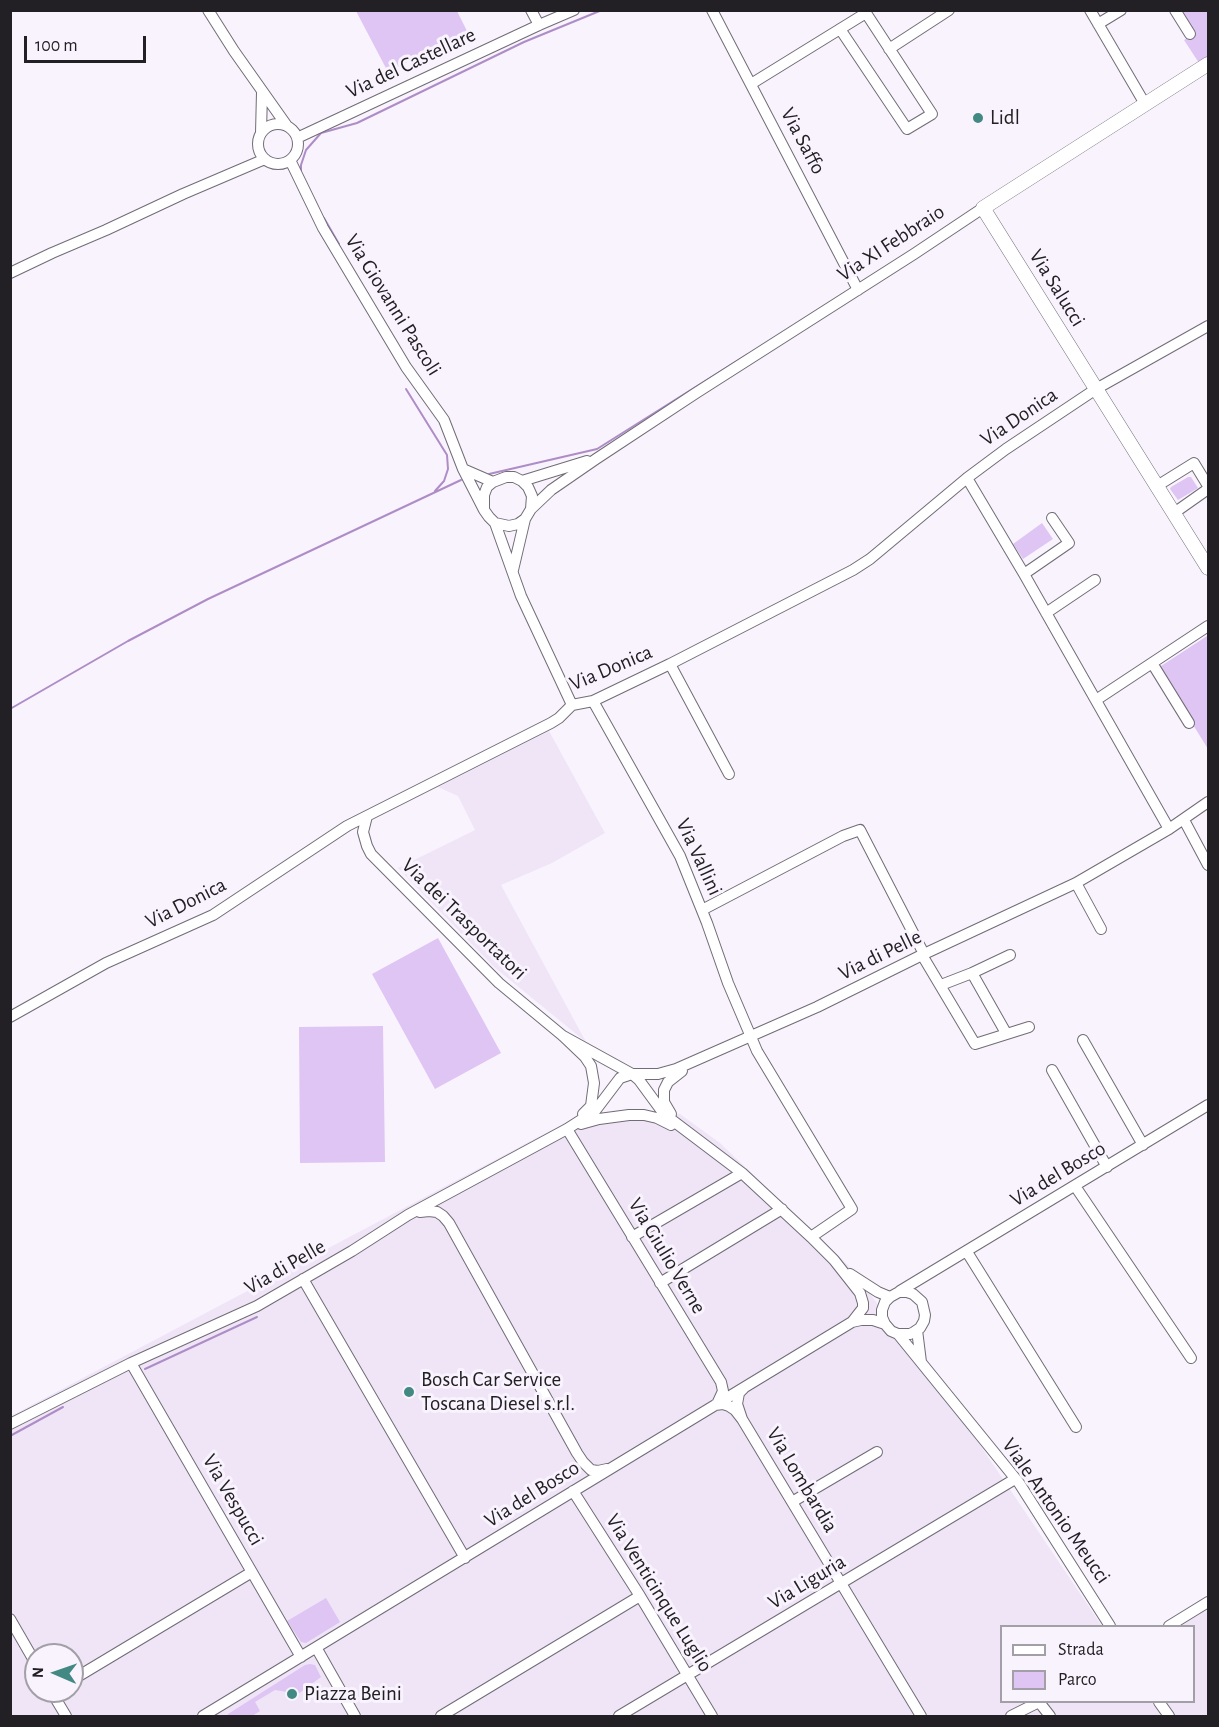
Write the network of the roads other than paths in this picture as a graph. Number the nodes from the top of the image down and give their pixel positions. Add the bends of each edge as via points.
1 (208, 10) edge
2 (531, 10) edge
3 (574, 10) edge
4 (712, 10) edge
5 (950, 10) edge
6 (1090, 10) edge
7 (1121, 10) edge
8 (1175, 10) edge
9 (1098, 24) junction
10 (539, 25) junction
11 (840, 29) junction
12 (1190, 34) dead end
13 (889, 49) junction
14 (1207, 69) edge
15 (751, 84) junction
16 (262, 92) junction
17 (1146, 104) junction
18 (287, 126) junction
19 (261, 133) junction
20 (297, 138) junction
21 (265, 159) junction
22 (290, 160) junction
23 (983, 208) junction
24 (10, 273) edge
25 (858, 290) junction
26 (1209, 326) edge
27 (1096, 389) junction
28 (596, 459) junction
29 (463, 469) junction
30 (967, 478) junction
31 (522, 481) junction
32 (493, 482) junction
33 (1157, 486) junction
34 (1209, 487) edge
35 (531, 509) junction
36 (484, 510) junction
37 (1174, 513) junction
38 (1052, 518) dead end
39 (525, 519) junction
40 (495, 523) junction
41 (1209, 568) edge
42 (513, 570) junction
43 (1024, 574) junction
44 (1095, 580) dead end
45 (1046, 613) junction
46 (1209, 627) edge
47 (1152, 663) junction
48 (670, 664) junction
49 (1096, 700) junction
50 (593, 701) junction
51 (572, 705) junction
52 (1188, 723) dead end
53 (729, 774) dead end
54 (1209, 802) edge
55 (367, 816) junction
56 (1184, 820) junction
57 (1169, 830) junction
58 (1209, 865) edge
59 (1076, 882) junction
60 (702, 910) junction
61 (1101, 929) dead end
62 (923, 954) junction
63 (1010, 955) dead end
64 (972, 973) junction
65 (941, 985) junction
66 (10, 1017) edge
67 (1029, 1027) dead end
68 (1006, 1034) junction
69 (562, 1036) junction
70 (751, 1038) junction
71 (1083, 1040) dead end
72 (694, 1063) junction
73 (1052, 1070) dead end
74 (632, 1074) junction
75 (1209, 1105) edge
76 (568, 1128) junction
77 (690, 1134) junction
78 (1143, 1145) junction
79 (1107, 1167) junction
80 (742, 1173) junction
81 (466, 1185) junction
82 (1075, 1186) junction
83 (782, 1209) junction
84 (408, 1215) junction
85 (448, 1223) junction
86 (632, 1237) junction
87 (811, 1237) junction
88 (967, 1252) junction
89 (834, 1260) junction
90 (927, 1276) junction
91 (303, 1279) junction
92 (660, 1283) junction
93 (894, 1294) junction
94 (919, 1298) junction
95 (852, 1322) junction
96 (885, 1324) junction
97 (917, 1330) junction
98 (898, 1334) junction
99 (1191, 1358) dead end
100 (131, 1363) junction
101 (921, 1365) junction
102 (744, 1387) junction
103 (716, 1405) junction
104 (742, 1419) junction
105 (10, 1424) edge
106 (1076, 1426) dead end
107 (877, 1452) dead end
108 (577, 1453) junction
109 (611, 1468) junction
110 (1015, 1479) junction
111 (573, 1491) junction
112 (792, 1502) junction
113 (465, 1558) junction
114 (252, 1572) junction
115 (842, 1584) junction
116 (640, 1596) junction
117 (1209, 1602) edge
118 (10, 1619) edge
119 (1109, 1625) edge
120 (1171, 1625) edge
121 (24, 1643) edge
122 (317, 1649) junction
123 (301, 1657) junction
124 (84, 1673) edge
125 (687, 1675) junction
126 (1035, 1703) edge
127 (1040, 1703) edge
128 (1160, 1703) edge
129 (208, 1715) edge
130 (355, 1716) edge
131 (441, 1716) edge
132 (619, 1716) edge
133 (712, 1716) edge
134 (921, 1716) edge
135 (1011, 1716) edge
136 (1050, 1716) edge
137 (1168, 1716) edge

1 - 16 street
2 - 10 street
3 - 10 street, Via del Castellare
4 - 15 street, Via Saffo
5 - 13 street
6 - 9 street
7 - 9 street
8 - 12 street
9 - 17 street
10 - 20 street, Via del Castellare
11 - 13 street via 866,13
11 - 13 street via 907,129 932,114
11 - 15 street
14 - 17 main road, Via XI Febbraio
15 - 25 street, Via Saffo
16 - 18 street
16 - 19 street
17 - 23 main road, Via XI Febbraio
18 - 19 street via 273,124
18 - 20 street
19 - 21 street via 259,148
20 - 22 street via 298,148
21 - 22 street via 277,164
21 - 24 street
22 - 29 street, Via Giovanni Pascoli via 323,228 406,367 444,420
23 - 25 street, Via XI Febbraio
23 - 27 main road, Via Salucci
25 - 28 street, Via XI Febbraio
26 - 27 street, Via Donica
27 - 30 street, Via Donica
27 - 33 main road, Via Salucci
28 - 31 street, Via XI Febbraio
28 - 35 street, Via XI Febbraio
29 - 32 street
29 - 36 street, Via Giovanni Pascoli
30 - 43 street
30 - 48 street, Via Donica via 853,570
31 - 32 street via 506,477
31 - 35 street via 532,496
32 - 36 street via 484,495
33 - 34 street via 1194,463
33 - 37 main road, Via Salucci
34 - 37 street
35 - 39 street
36 - 40 street, Via Giovanni Pascoli
37 - 41 main road, Via Salucci
38 - 43 street via 1070,543
39 - 40 street via 509,526
39 - 42 street
40 - 42 street, Via Giovanni Pascoli
42 - 51 street, Via Giovanni Pascoli
43 - 45 street
44 - 45 street
45 - 49 street
46 - 47 street
47 - 49 street
47 - 52 street
48 - 50 street, Via Donica
48 - 53 street
49 - 57 street
50 - 51 street, Via Donica
50 - 60 street, Via Vallini via 680,856
51 - 55 street, Via Donica via 551,723
54 - 56 street, Via di Pelle
55 - 66 street, Via Donica via 213,915 106,963
55 - 69 street, Via dei Trasportatori via 363,832 371,855 499,983
56 - 57 street, Via di Pelle
56 - 58 street
57 - 59 street, Via di Pelle
59 - 61 street
59 - 62 street, Via di Pelle
60 - 62 street via 860,830
60 - 70 street, Via Vallini
62 - 65 street
62 - 70 street, Via di Pelle
63 - 64 street
64 - 65 street
64 - 68 street
65 - 68 street via 975,1044
67 - 68 street
69 - 74 street, Via dei Trasportatori
69 - 76 street, Via dei Trasportatori via 585,1057 594,1083 591,1106
70 - 72 street, Via di Pelle
70 - 87 street, Via Vallini via 852,1209
71 - 78 street
72 - 74 street, Via di Pelle via 658,1074
72 - 77 street via 672,1077 663,1095 668,1109
73 - 79 street
74 - 76 street, Via di Pelle via 616,1081 595,1111
74 - 77 street via 664,1114
75 - 78 street, Via del Bosco
76 - 77 street, Via di Pelle via 599,1119 644,1115
76 - 81 street, Via di Pelle
76 - 86 street, Via Giulio Verne
77 - 80 street
78 - 79 street, Via del Bosco
79 - 82 street, Via del Bosco
80 - 83 street
80 - 86 street
81 - 84 street, Via di Pelle
81 - 85 street via 447,1202
82 - 88 street, Via del Bosco
82 - 99 street
83 - 87 street
83 - 92 street
84 - 85 street via 433,1211
84 - 91 street, Via di Pelle
85 - 108 street
86 - 92 street, Via Giulio Verne
87 - 89 street
88 - 90 street, Via del Bosco
88 - 106 street
89 - 93 street via 878,1292
89 - 95 street via 862,1298 863,1308
90 - 93 street, Via del Bosco
90 - 94 street
91 - 100 street, Via di Pelle via 257,1306
91 - 113 street
92 - 103 street, Via Giulio Verne via 721,1382 723,1391
93 - 94 street via 906,1292
93 - 96 street via 882,1310
94 - 97 street via 925,1315
95 - 96 street via 873,1320
95 - 102 street, Via del Bosco
96 - 98 street
97 - 98 street
97 - 101 street
98 - 101 street, Viale Antonio Meucci
100 - 105 street, Via di Pelle
100 - 114 street, Via Vespucci
101 - 110 street, Viale Antonio Meucci
102 - 103 street, Via del Bosco
102 - 104 street, Via Lombardia via 738,1397
103 - 104 street, Via Lombardia via 729,1406
103 - 109 street, Via del Bosco
104 - 112 street, Via Lombardia
107 - 112 street
108 - 109 street via 591,1470
108 - 111 street via 582,1474
109 - 111 street, Via del Bosco
110 - 115 street, Via Liguria
110 - 119 street, Viale Antonio Meucci
111 - 113 street, Via del Bosco
111 - 116 street, Via Venticinque Luglio
112 - 115 street, Via Lombardia
113 - 122 street, Via del Bosco
114 - 123 street, Via Vespucci
114 - 124 street
115 - 125 street, Via Liguria
115 - 134 street, Via Lombardia
116 - 125 street, Via Venticinque Luglio
116 - 131 street
117 - 120 street
118 - 121 street
122 - 123 street, Via del Bosco
122 - 130 street
123 - 129 street, Via del Bosco
125 - 132 street, Via Liguria
125 - 133 street, Via Venticinque Luglio
126 - 135 street
127 - 136 street
128 - 137 street

